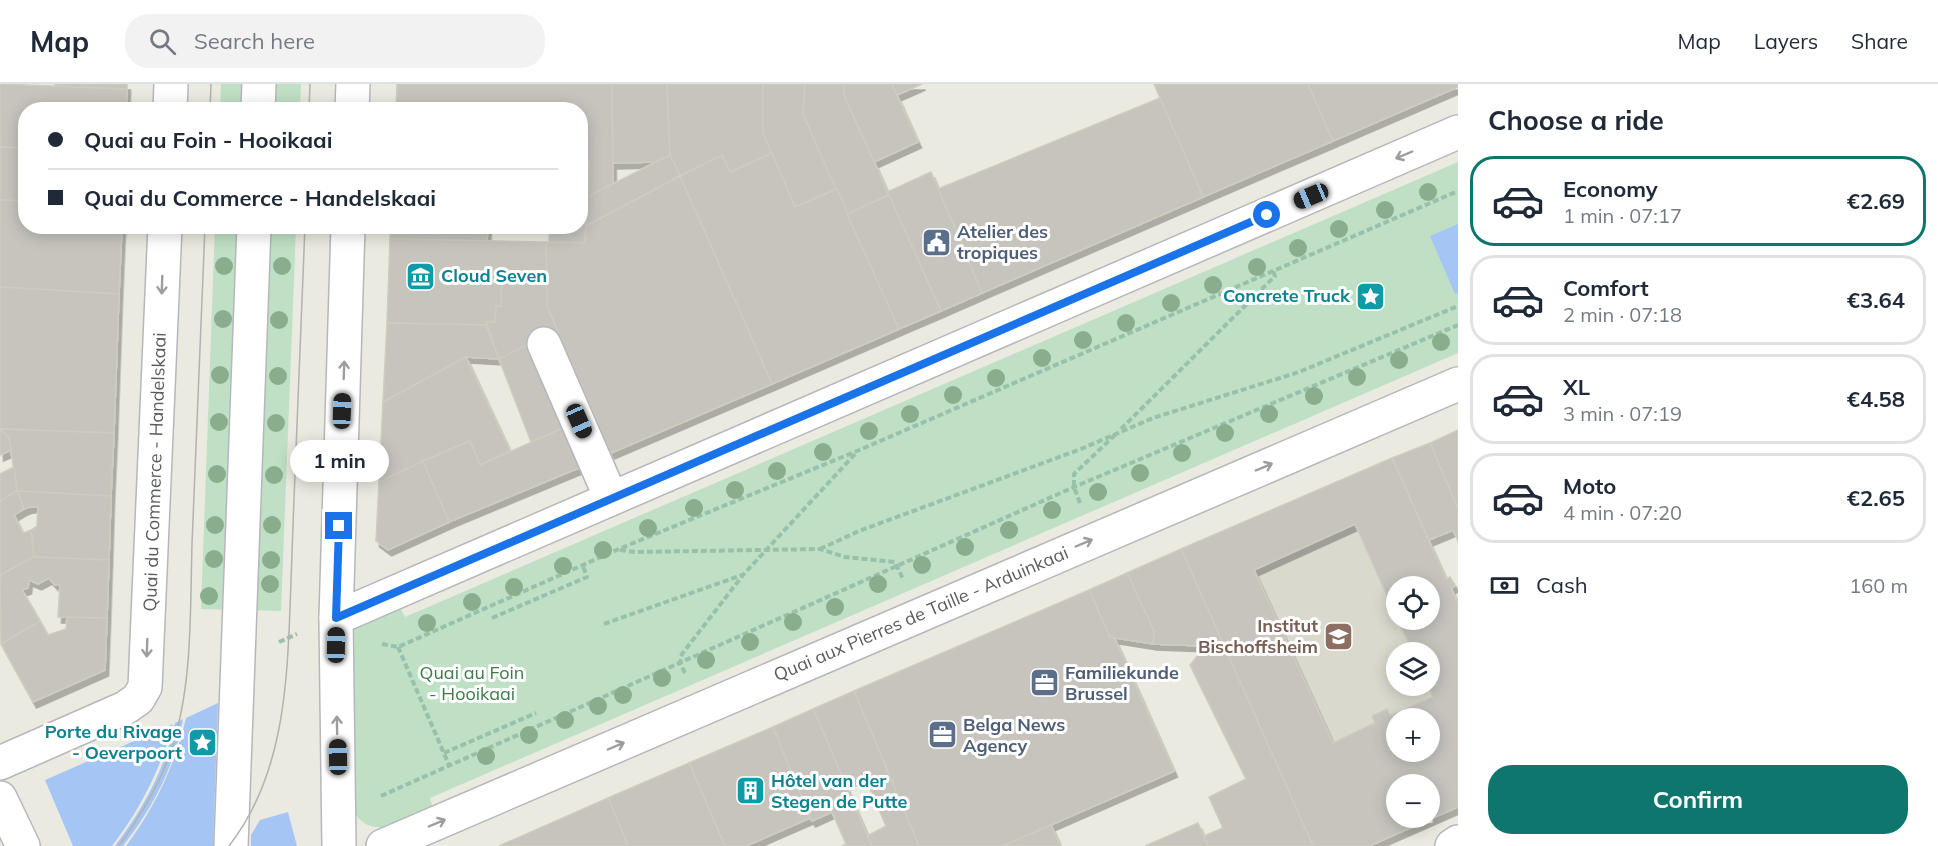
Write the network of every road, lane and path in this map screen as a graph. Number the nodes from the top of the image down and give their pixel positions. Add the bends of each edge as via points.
1 (171, 84) edge
2 (259, 84) edge
3 (352, 84) edge
4 (170, 102) edge
5 (258, 102) edge
6 (352, 102) edge
7 (1458, 132) edge
8 (1458, 191) edge
9 (165, 234) edge
10 (254, 234) edge
11 (348, 234) edge
12 (1273, 272) junction
13 (1458, 306) edge
14 (1458, 325) edge
15 (544, 344) dead end
16 (1458, 384) edge
17 (1119, 431) junction
18 (857, 451) junction
19 (1074, 487) junction
20 (611, 498) junction
21 (1095, 539) junction
22 (619, 549) junction
23 (765, 549) junction
24 (820, 549) junction
25 (582, 566) junction
26 (897, 566) junction
27 (743, 575) junction
28 (919, 615) junction
29 (336, 618) junction
30 (492, 618) dead end
31 (604, 624) dead end
32 (375, 643) dead end
33 (398, 647) junction
34 (680, 663) junction
35 (700, 710) junction
36 (536, 713) dead end
37 (444, 753) junction
38 (0, 763) edge
39 (449, 765) junction
40 (381, 796) dead end
41 (0, 798) edge
42 (1458, 842) edge
43 (23, 846) edge
44 (231, 846) edge
45 (339, 846) edge
46 (383, 846) edge
47 (1452, 846) edge

1 - 4 street
2 - 5 street
3 - 6 street
7 -> 20 street
8 - 12 path
9 -> 38 street, Quai du Commerce - Handelskaai via 145,687 138,699 125,708
10 - 44 street
29 -> 11 street
12 - 17 path via 1275,276
12 - 18 path
13 - 17 path via 1299,372
14 - 19 path
15 - 20 street
21 -> 16 street, Quai aux Pierres de Taille - Arduinkaai
17 - 19 path via 1074,474
17 - 24 path
18 - 22 path
18 - 23 path
19 - 21 path
19 - 26 path
20 - 29 street
28 -> 21 street, Quai aux Pierres de Taille - Arduinkaai
22 - 23 path
22 - 25 path
23 - 24 path
23 - 27 path
24 - 26 path via 845,557 895,562
25 - 30 path via 587,577
25 - 33 path
26 - 28 path
26 - 34 path
27 - 31 path
27 - 34 path via 682,654
28 - 35 street, Quai aux Pierres de Taille - Arduinkaai
45 -> 29 street
32 - 33 path
33 - 37 path
34 - 35 path
34 - 39 path
46 -> 35 street, Quai aux Pierres de Taille - Arduinkaai
36 - 37 path
37 - 39 path
39 - 40 path
41 - 43 street
42 - 47 street

